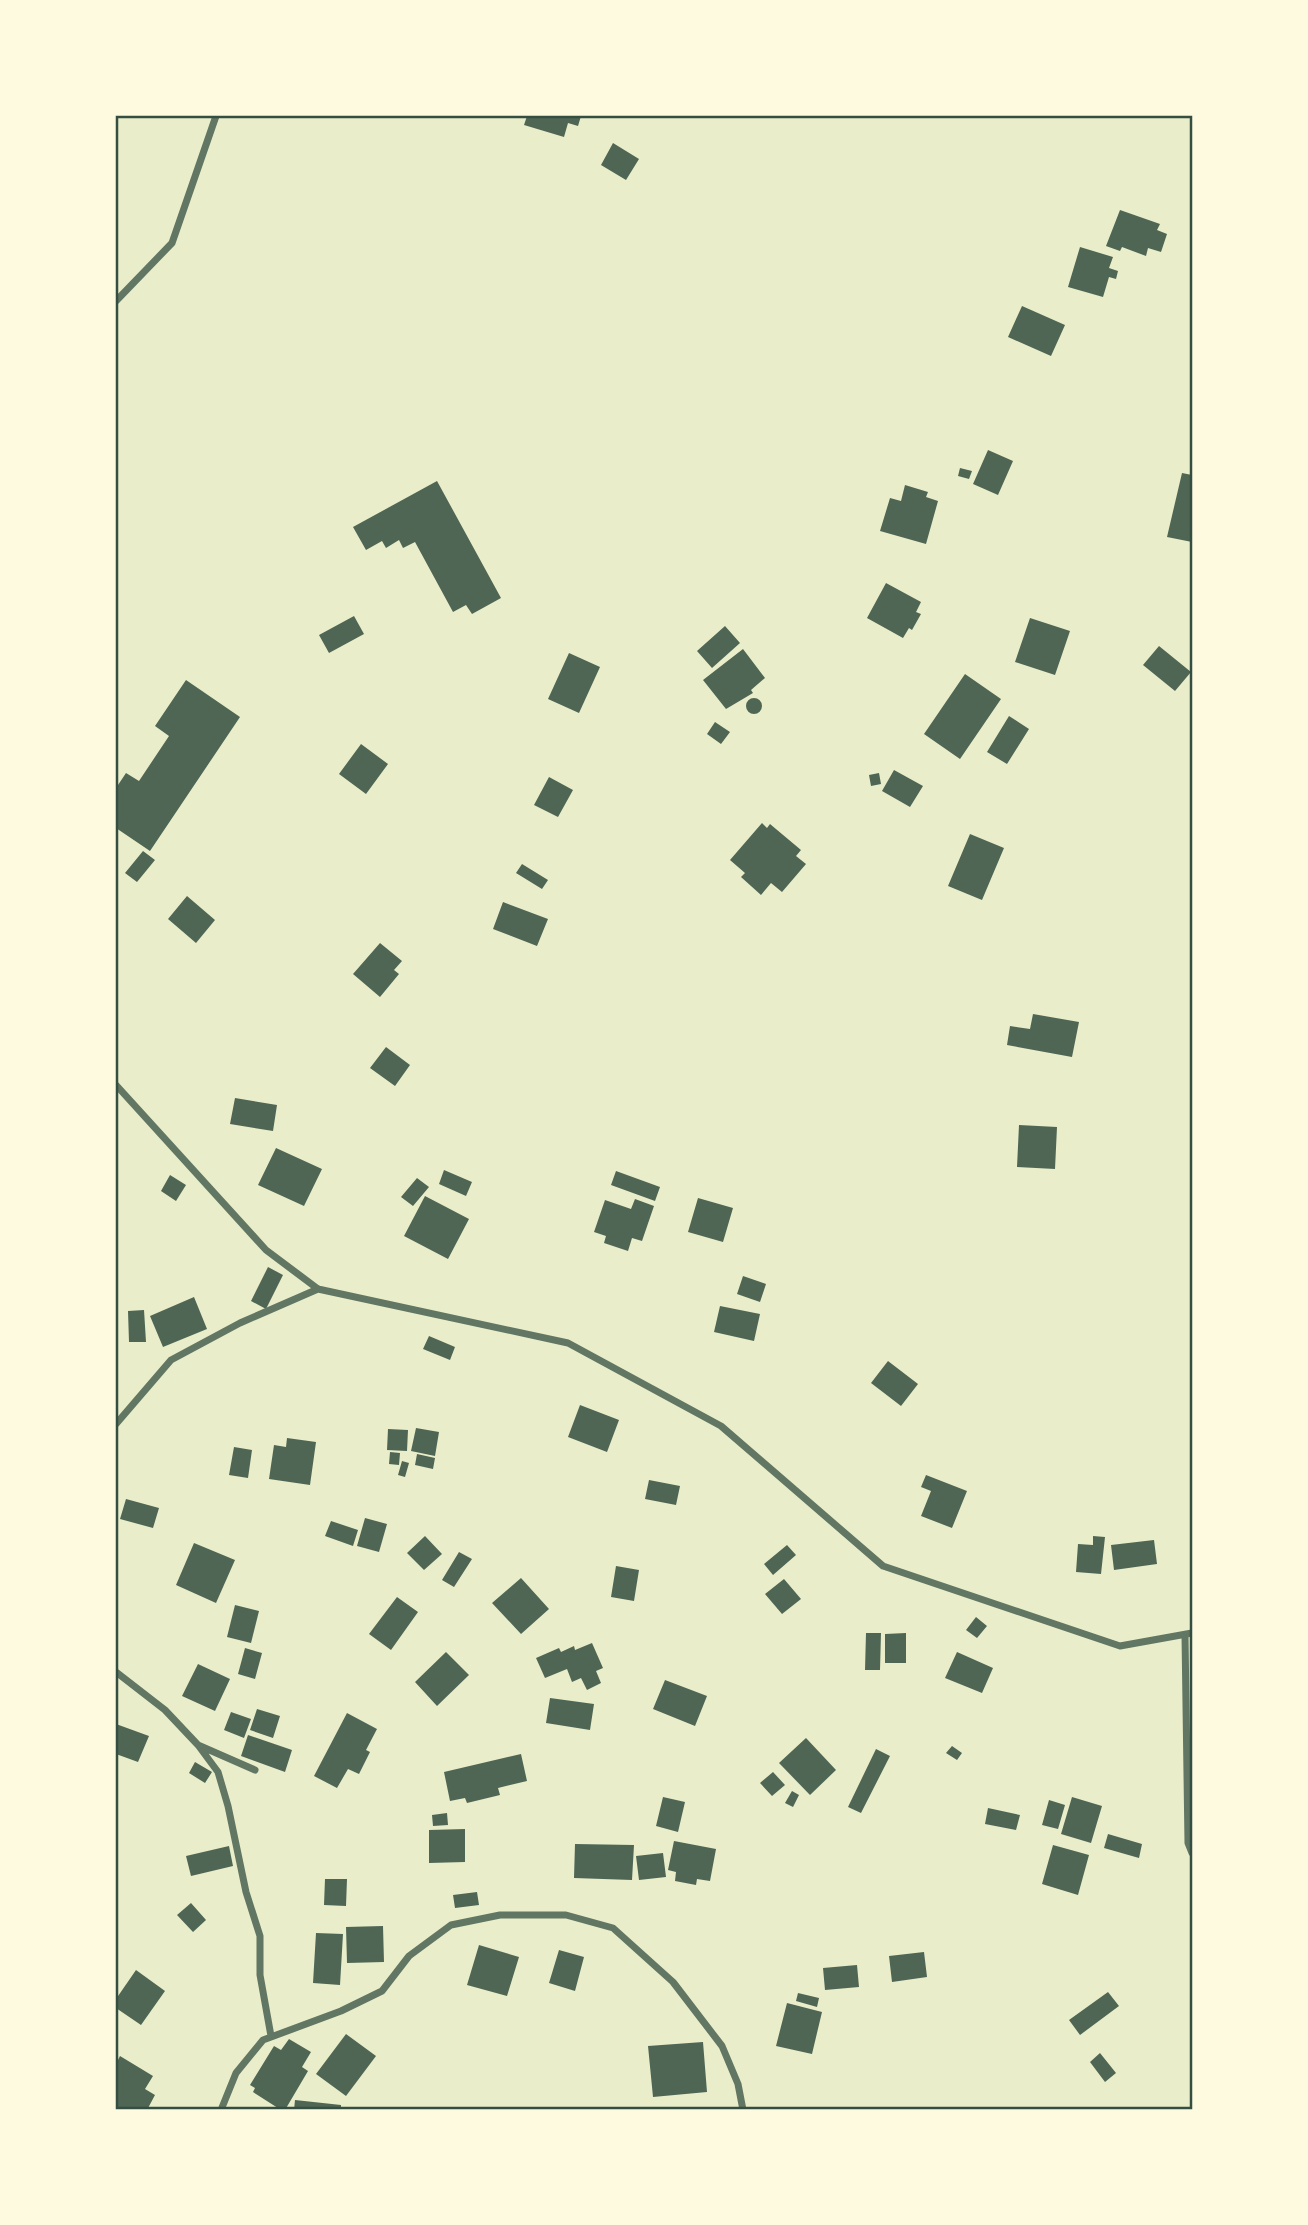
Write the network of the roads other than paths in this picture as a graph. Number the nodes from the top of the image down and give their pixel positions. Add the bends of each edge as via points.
1 (216, 116) edge
2 (116, 300) edge
3 (116, 1085) edge
4 (318, 1289) junction
5 (116, 1424) edge
6 (1189, 1634) edge
7 (116, 1672) edge
8 (198, 1745) junction
9 (255, 1770) dead end
10 (1192, 1853) edge
11 (271, 2036) junction
12 (221, 2109) edge
13 (743, 2109) edge

1 - 2 street via 172,243
3 - 4 street via 266,1250
4 - 5 street via 171,1360
4 - 6 street via 568,1343 721,1426 883,1566 1120,1647
6 - 10 street via 1188,1843
7 - 8 street via 165,1710
8 - 9 street
8 - 11 street via 218,1772 228,1806 260,1936 260,1975
11 - 12 street via 262,2040 236,2073
11 - 13 street via 382,1992 410,1956 451,1925 500,1915 566,1915 613,1928 673,1982 722,2046

